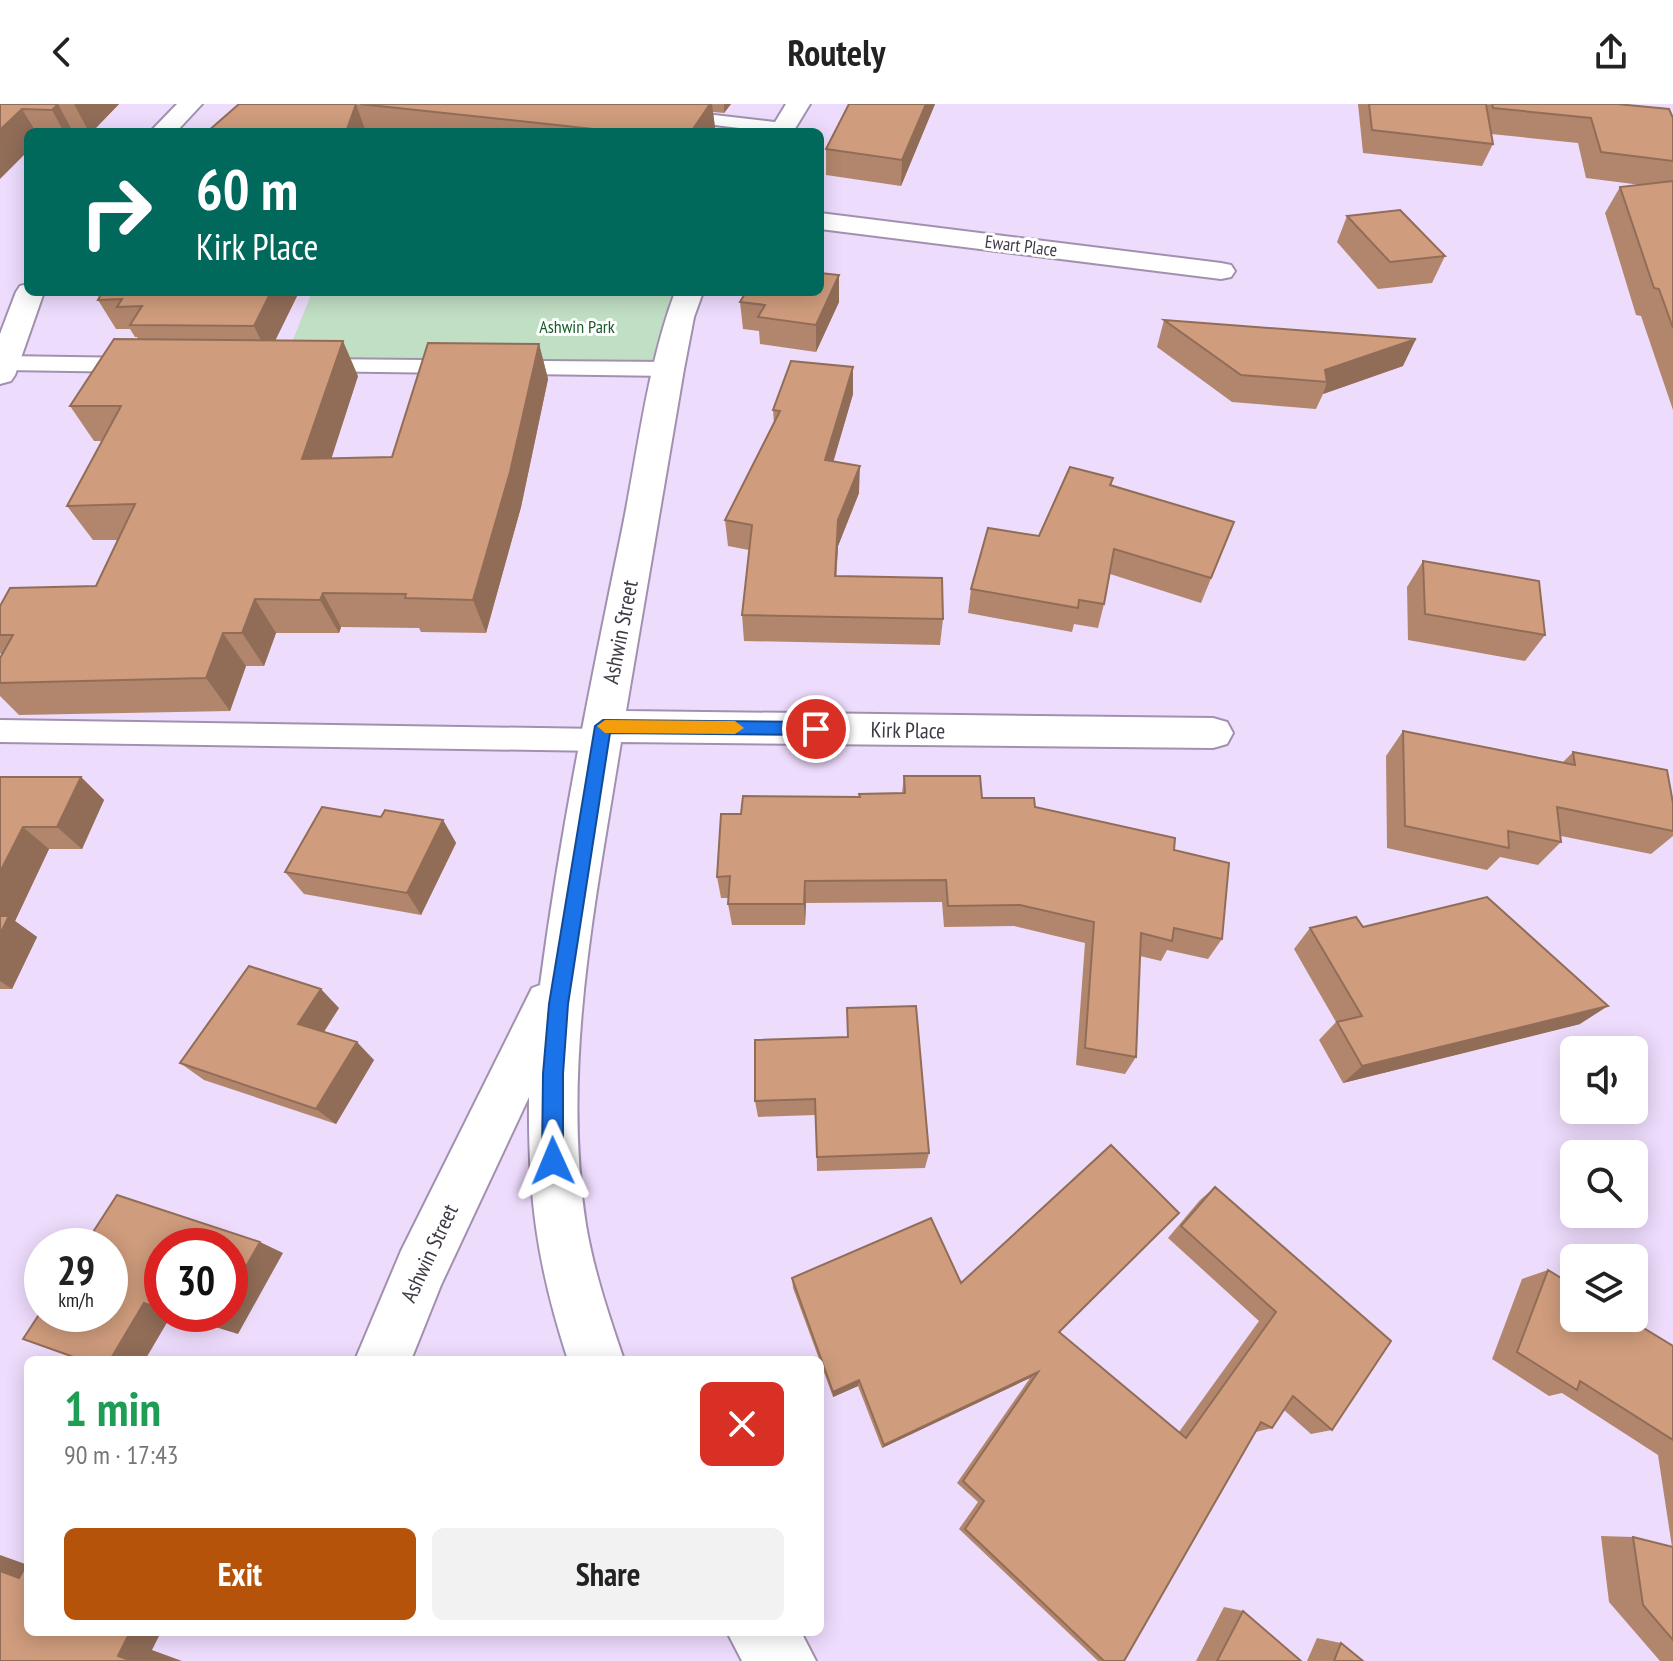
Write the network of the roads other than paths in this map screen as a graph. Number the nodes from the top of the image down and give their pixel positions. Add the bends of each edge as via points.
1 (190, 104) edge
2 (798, 104) edge
3 (647, 113) edge
4 (166, 128) edge
5 (766, 128) edge
6 (783, 128) edge
7 (824, 221) edge
8 (1221, 271) dead end
9 (29, 296) edge
10 (688, 296) edge
11 (163, 365) edge
12 (289, 366) edge
13 (2, 369) edge
14 (669, 369) junction
15 (0, 731) edge
16 (602, 733) junction
17 (1213, 733) dead end
18 (563, 975) junction
19 (385, 1356) edge
20 (594, 1356) edge
21 (762, 1636) edge
22 (784, 1661) edge

1 - 4 street
2 - 6 street
3 - 5 lane
7 - 8 street, Ewart Place
9 - 13 street
10 - 14 street, Ashwin Street
11 - 13 lane
12 - 14 lane
14 - 16 street, Ashwin Street
15 - 16 lane
16 - 17 street, Kirk Place
16 - 18 street, Ashwin Street
18 - 19 street, Ashwin Street via 420,1270
18 - 20 street, Ashwin Street via 551,1138 556,1208 578,1317
21 - 22 street

